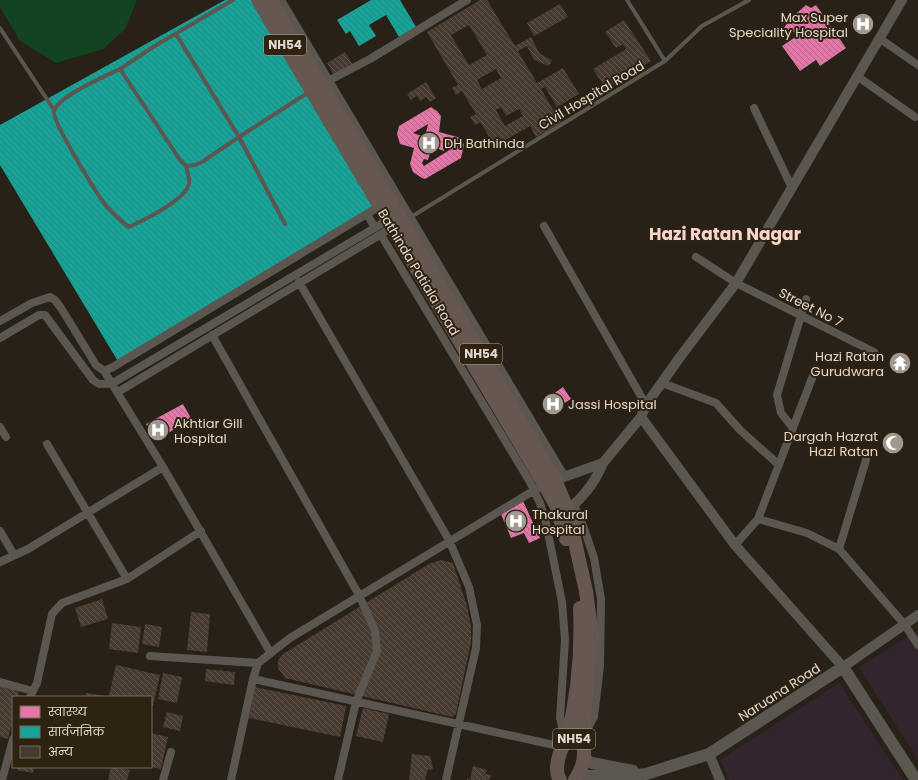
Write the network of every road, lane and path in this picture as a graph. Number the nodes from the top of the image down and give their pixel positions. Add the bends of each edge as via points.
1 (233, 0) edge
2 (258, 0) edge
3 (270, 0) edge
4 (282, 0) edge
5 (467, 0) edge
6 (626, 0) edge
7 (749, 0) edge
8 (902, 0) edge
9 (0, 28) edge
10 (176, 34) junction
11 (879, 38) junction
12 (665, 61) junction
13 (918, 65) edge
14 (120, 69) junction
15 (857, 76) junction
16 (321, 85) junction
17 (754, 108) dead end
18 (54, 110) junction
19 (915, 117) dead end
20 (238, 137) junction
21 (186, 166) junction
22 (792, 188) junction
23 (380, 206) junction
24 (367, 214) junction
25 (399, 221) junction
26 (285, 224) dead end
27 (544, 226) dead end
28 (375, 228) junction
29 (381, 234) junction
30 (696, 257) dead end
31 (299, 282) junction
32 (736, 283) junction
33 (806, 298) dead end
34 (801, 316) junction
35 (0, 321) edge
36 (212, 335) junction
37 (0, 338) edge
38 (874, 352) dead end
39 (104, 371) junction
40 (814, 373) dead end
41 (113, 383) junction
42 (662, 383) junction
43 (118, 392) junction
44 (646, 405) junction
45 (641, 417) junction
46 (0, 427) edge
47 (793, 428) junction
48 (6, 437) dead end
49 (47, 444) dead end
50 (866, 460) dead end
51 (603, 463) junction
52 (779, 465) junction
53 (163, 467) junction
54 (550, 483) junction
55 (567, 511) junction
56 (88, 513) junction
57 (758, 520) junction
58 (0, 531) edge
59 (201, 531) junction
60 (449, 540) junction
61 (735, 545) junction
62 (839, 549) junction
63 (14, 555) junction
64 (0, 562) edge
65 (127, 579) junction
66 (359, 595) junction
67 (918, 616) edge
68 (905, 625) junction
69 (918, 645) edge
70 (270, 652) junction
71 (150, 656) dead end
72 (258, 663) junction
73 (843, 667) junction
74 (252, 679) junction
75 (0, 682) edge
76 (31, 694) edge
77 (356, 702) junction
78 (457, 724) junction
79 (572, 740) junction
80 (12, 743) edge
81 (171, 752) dead end
82 (710, 754) junction
83 (584, 759) junction
84 (646, 774) junction
85 (576, 778) edge
86 (2, 780) edge
87 (163, 780) edge
88 (231, 780) edge
89 (338, 780) edge
90 (446, 780) edge
91 (557, 780) edge
92 (720, 780) edge
93 (916, 780) edge

1 - 10 lane
2 - 16 highway, Bathinda Patiala Road / NH54
3 - 16 highway, NH54
4 - 16 street
5 - 16 street via 370,59
6 - 12 lane
7 - 12 lane, Civil Hospital Road via 702,26
8 - 11 street
9 - 18 lane
10 - 14 lane
10 - 20 lane
11 - 13 street
11 - 15 street
12 - 25 lane, Civil Hospital Road
14 - 18 lane via 63,99
14 - 21 lane
15 - 19 street
15 - 22 street
16 - 20 lane
16 - 23 highway, Bathinda Patiala Road / NH54
16 - 25 highway, NH54
17 - 22 street
18 - 21 lane via 53,116 60,131 106,205 129,227 186,192 190,183
20 - 21 lane via 195,165
20 - 26 lane
22 - 32 street
23 - 24 street
23 - 25 highway, Bathinda Patiala Road / NH54
24 - 28 street
24 - 39 street via 181,328
25 - 28 street
25 - 29 street
25 - 54 highway, NH54
27 - 44 street
28 - 41 street
29 - 31 street
29 - 54 street
30 - 32 street, Street No 7
31 - 36 street
31 - 60 street
32 - 34 street, Street No 7
32 - 42 street
33 - 34 street
34 - 38 street, Street No 7
34 - 47 street via 777,395 781,413
35 - 39 street via 32,303 50,297 56,300 96,365
36 - 43 street
36 - 66 street
37 - 41 street via 39,314 45,315 92,380 99,384
39 - 41 street
40 - 47 street
41 - 43 street
42 - 44 street
42 - 52 street via 716,403 740,430
43 - 53 street
44 - 45 street
45 - 51 street
45 - 61 street
46 - 48 street
47 - 52 street
49 - 56 street
50 - 62 street
51 - 54 street
51 - 55 street via 596,480
52 - 57 street
53 - 56 street
53 - 59 street
54 - 55 highway, NH54
54 - 60 street
54 - 79 street via 546,523 562,602 565,640 560,718 562,727
55 - 79 highway, NH54 via 586,591 592,637
56 - 63 street
56 - 65 street
57 - 61 street
57 - 62 street via 807,533
58 - 63 street
59 - 65 street
59 - 70 street
60 - 66 street
60 - 78 street via 469,587 477,625 476,648
61 - 73 street
62 - 68 street
63 - 64 street
65 - 76 street via 62,603 52,614 37,683
66 - 70 street
66 - 77 street via 375,631 377,651
67 - 68 street, Naruana Road
68 - 69 street
68 - 73 street, Naruana Road
70 - 72 street
71 - 72 street
72 - 74 street
73 - 82 main road, Naruana Road
73 - 93 main road
74 - 77 street
74 - 88 street
75 - 76 street
77 - 78 street
77 - 89 street
78 - 79 street
78 - 90 street
79 - 83 highway, NH54 via 584,752
79 - 91 highway, NH54 via 558,763
80 - 86 street
81 - 87 street
82 - 84 main road, Naruana Road
82 - 92 street
83 - 84 main road, Naruana Road via 592,763
83 - 85 highway, NH54
84 - 85 main road, Naruana Road

